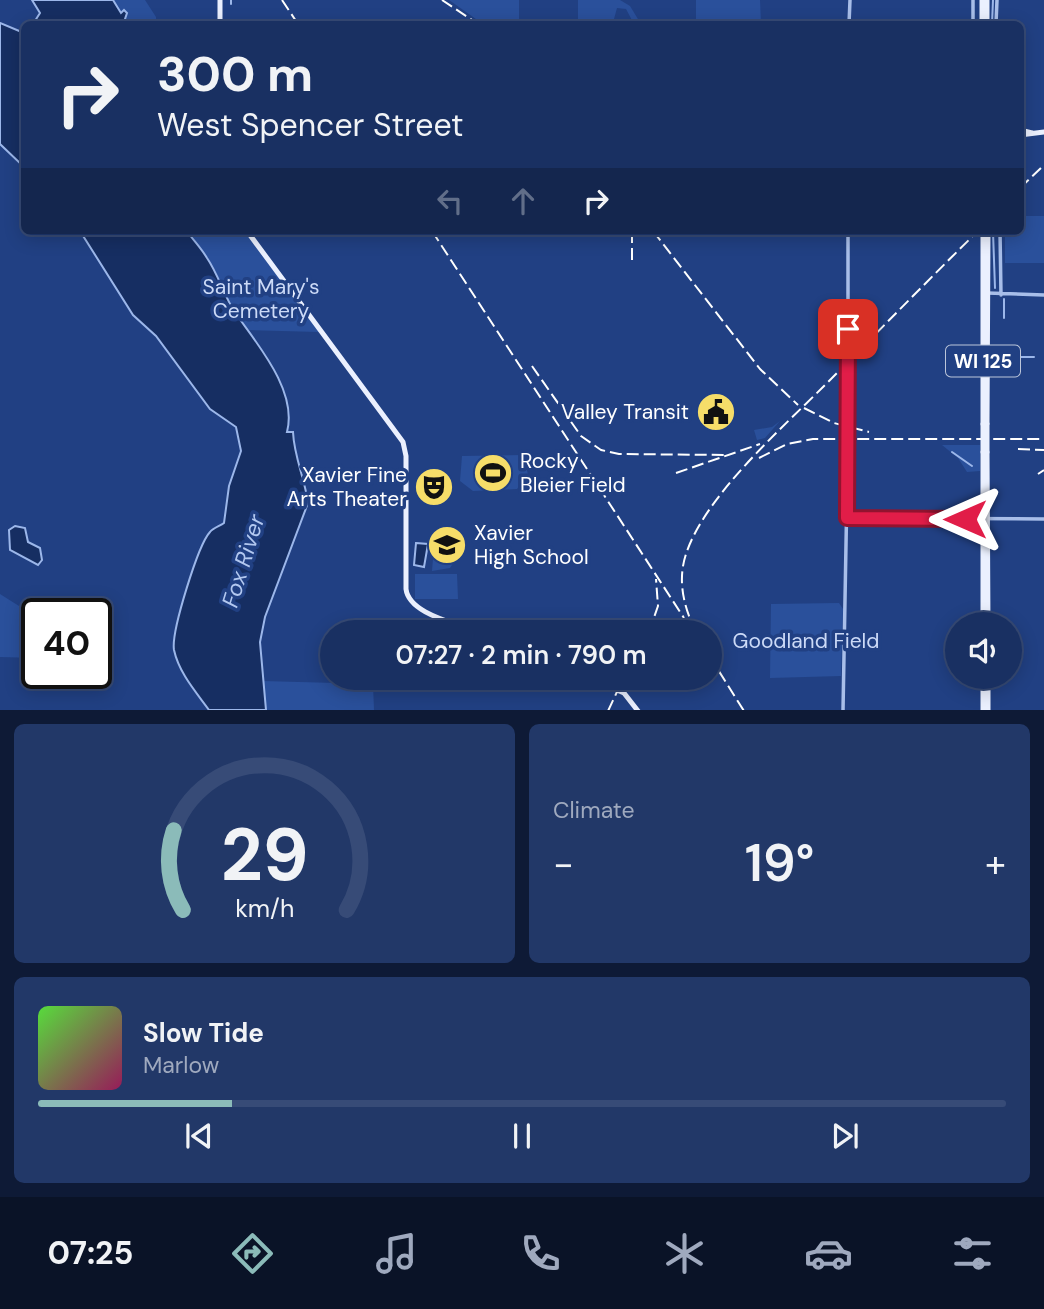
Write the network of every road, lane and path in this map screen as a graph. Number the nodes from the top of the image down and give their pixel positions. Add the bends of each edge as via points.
1 (220, 0) edge
2 (849, 0) edge
3 (974, 0) edge
4 (985, 0) edge
5 (997, 0) edge
6 (220, 21) edge
7 (849, 21) edge
8 (973, 21) edge
9 (985, 21) edge
10 (996, 21) edge
11 (1024, 132) edge
12 (1044, 132) edge
13 (250, 235) edge
14 (848, 235) edge
15 (985, 235) edge
16 (1000, 235) edge
17 (985, 295) junction
18 (1000, 295) junction
19 (1044, 295) edge
20 (847, 518) junction
21 (985, 519) junction
22 (1044, 519) edge
23 (983, 542) junction
24 (988, 550) junction
25 (985, 612) edge
26 (986, 612) edge
27 (448, 620) edge
28 (985, 689) edge
29 (617, 690) edge
30 (638, 710) edge
31 (844, 710) edge
32 (985, 710) edge

1 - 6 main road
2 - 7 street
3 - 8 street
4 - 9 main road
5 - 10 street
11 - 12 main road
13 - 27 main road via 398,433 406,453 408,597 419,608
14 - 20 street, bridge
15 - 17 main road, WI 125
16 - 18 street
17 - 18 street
17 - 21 main road, WI 125, bridge
18 - 19 street
20 - 21 street
20 - 31 street
21 - 22 street
21 - 23 main road, WI 125
21 - 24 main road, WI 125
23 - 24 main road
23 - 25 main road, WI 125
24 - 26 main road, WI 125
28 - 32 main road
29 - 30 main road

